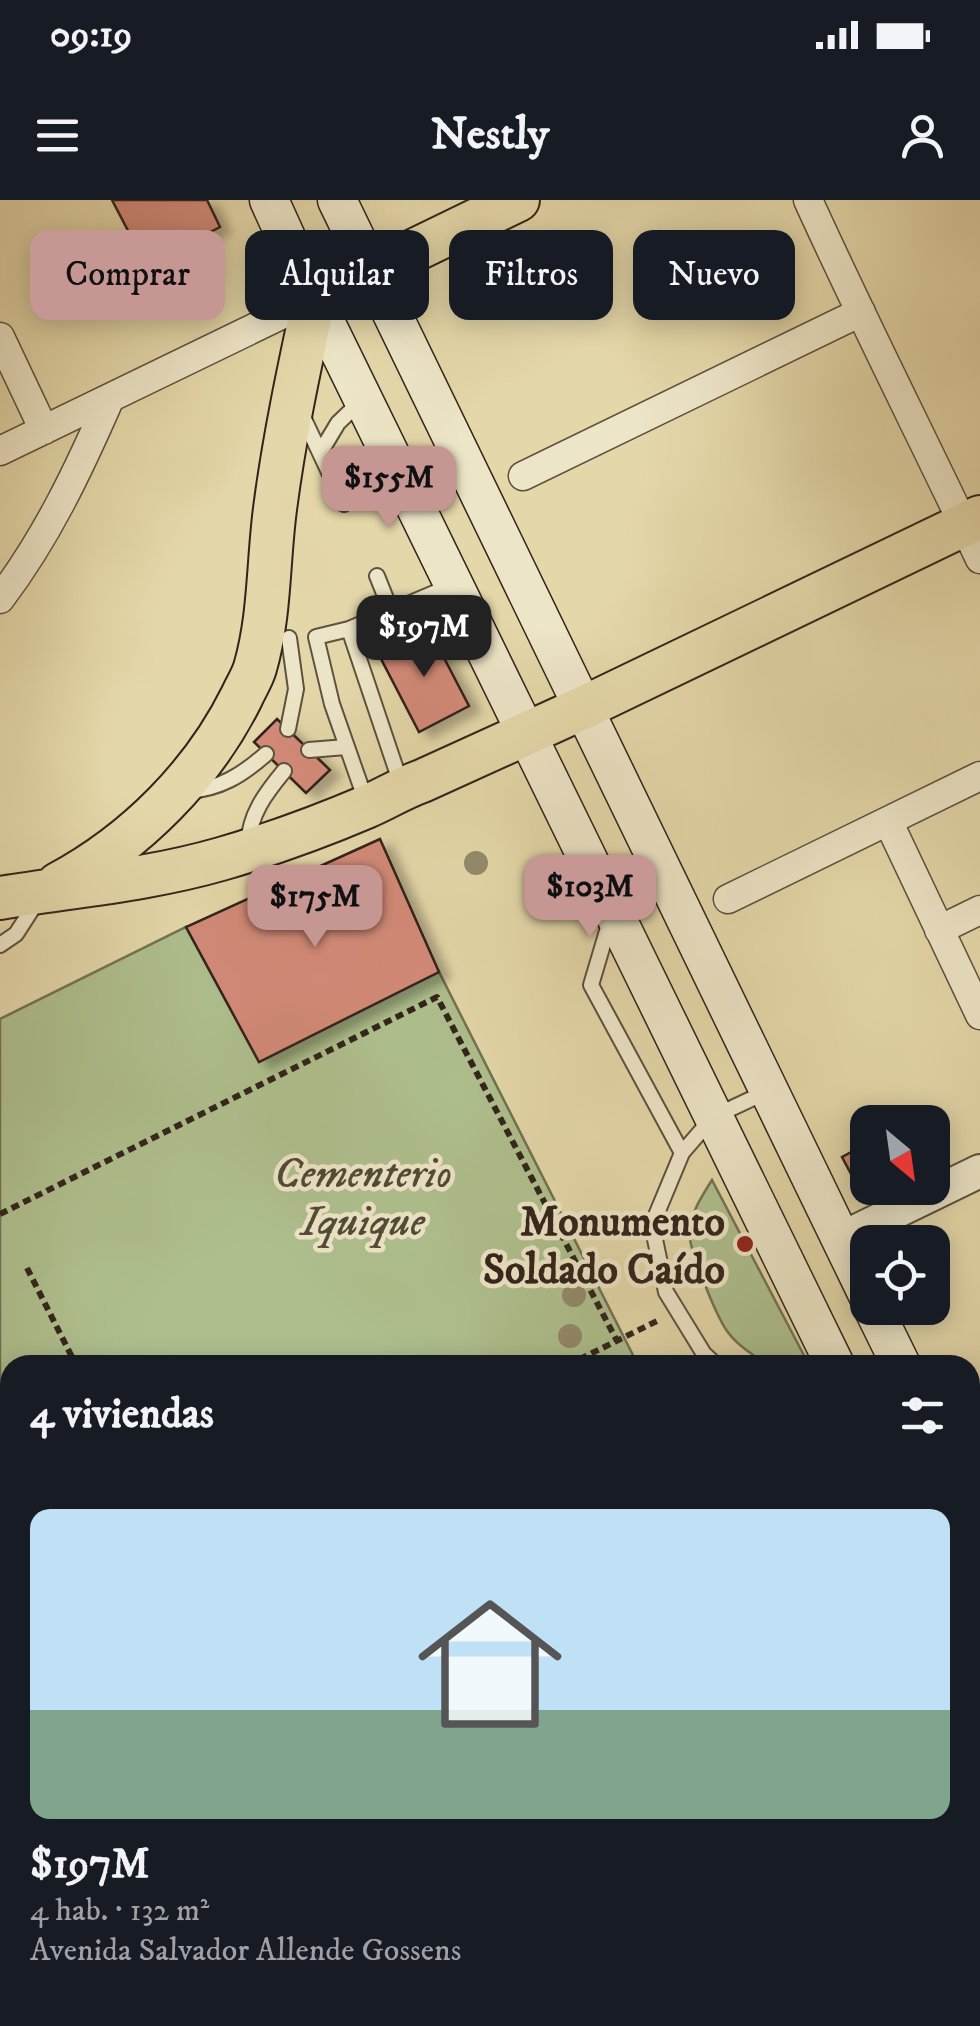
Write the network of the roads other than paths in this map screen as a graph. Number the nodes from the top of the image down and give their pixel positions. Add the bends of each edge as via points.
1 (269, 200) edge
2 (337, 200) edge
3 (518, 200) edge
4 (808, 200) edge
5 (283, 230) edge
6 (351, 230) edge
7 (429, 244) edge
8 (861, 312) junction
9 (271, 320) edge
10 (310, 320) edge
11 (324, 320) edge
12 (394, 320) edge
13 (0, 337) edge
14 (110, 398) junction
15 (294, 398) junction
16 (363, 399) junction
17 (44, 430) junction
18 (0, 451) edge
19 (320, 453) junction
20 (523, 476) dead end
21 (344, 504) dead end
22 (974, 534) edge
23 (377, 576) dead end
24 (453, 586) junction
25 (0, 599) edge
26 (391, 610) junction
27 (348, 628) junction
28 (275, 637) junction
29 (316, 637) junction
30 (584, 708) junction
31 (288, 729) dead end
32 (527, 733) junction
33 (346, 747) junction
34 (309, 750) dead end
35 (266, 754) dead end
36 (284, 772) dead end
37 (980, 776) edge
38 (176, 792) junction
39 (385, 797) junction
40 (888, 820) junction
41 (248, 850) junction
42 (44, 891) junction
43 (0, 898) edge
44 (728, 899) dead end
45 (614, 910) junction
46 (980, 910) edge
47 (940, 930) junction
48 (0, 944) edge
49 (980, 1015) edge
50 (768, 1091) junction
51 (714, 1117) junction
52 (682, 1153) junction
53 (980, 1172) edge
54 (840, 1239) junction
55 (850, 1259) edge
56 (881, 1325) edge
57 (705, 1355) edge
58 (831, 1355) edge
59 (896, 1355) edge

1 - 5 main road
2 - 6 main road
3 - 7 main road
4 - 8 street
8 - 20 street
8 - 22 street
9 - 14 street
10 - 15 main road
11 - 16 main road
12 - 30 main road
13 - 17 street
14 - 17 street
14 - 25 street via 68,494
15 - 19 lane
15 - 28 main road via 275,509
16 - 19 lane
16 - 24 main road
17 - 18 street
19 - 21 lane
22 - 30 main road
23 - 26 lane
24 - 26 lane
24 - 32 main road
26 - 27 lane
27 - 29 lane
27 - 39 lane
28 - 29 lane
28 - 31 lane via 296,688
28 - 38 main road via 231,718
29 - 33 lane
30 - 32 main road
30 - 50 main road
32 - 39 main road
32 - 45 main road
33 - 34 lane
33 - 39 lane
35 - 38 lane via 229,782
36 - 41 lane via 249,824
37 - 40 street
38 - 42 main road via 107,853
39 - 41 main road
40 - 44 street
40 - 47 street
41 - 42 main road via 161,874
42 - 43 main road
42 - 48 lane via 16,934
45 - 51 main road
45 - 52 lane via 591,984
46 - 47 street
47 - 49 street
50 - 51 lane
50 - 54 main road
51 - 52 lane
51 - 58 main road
52 - 57 lane via 652,1225 666,1292
53 - 54 street
54 - 55 main road
56 - 59 main road

